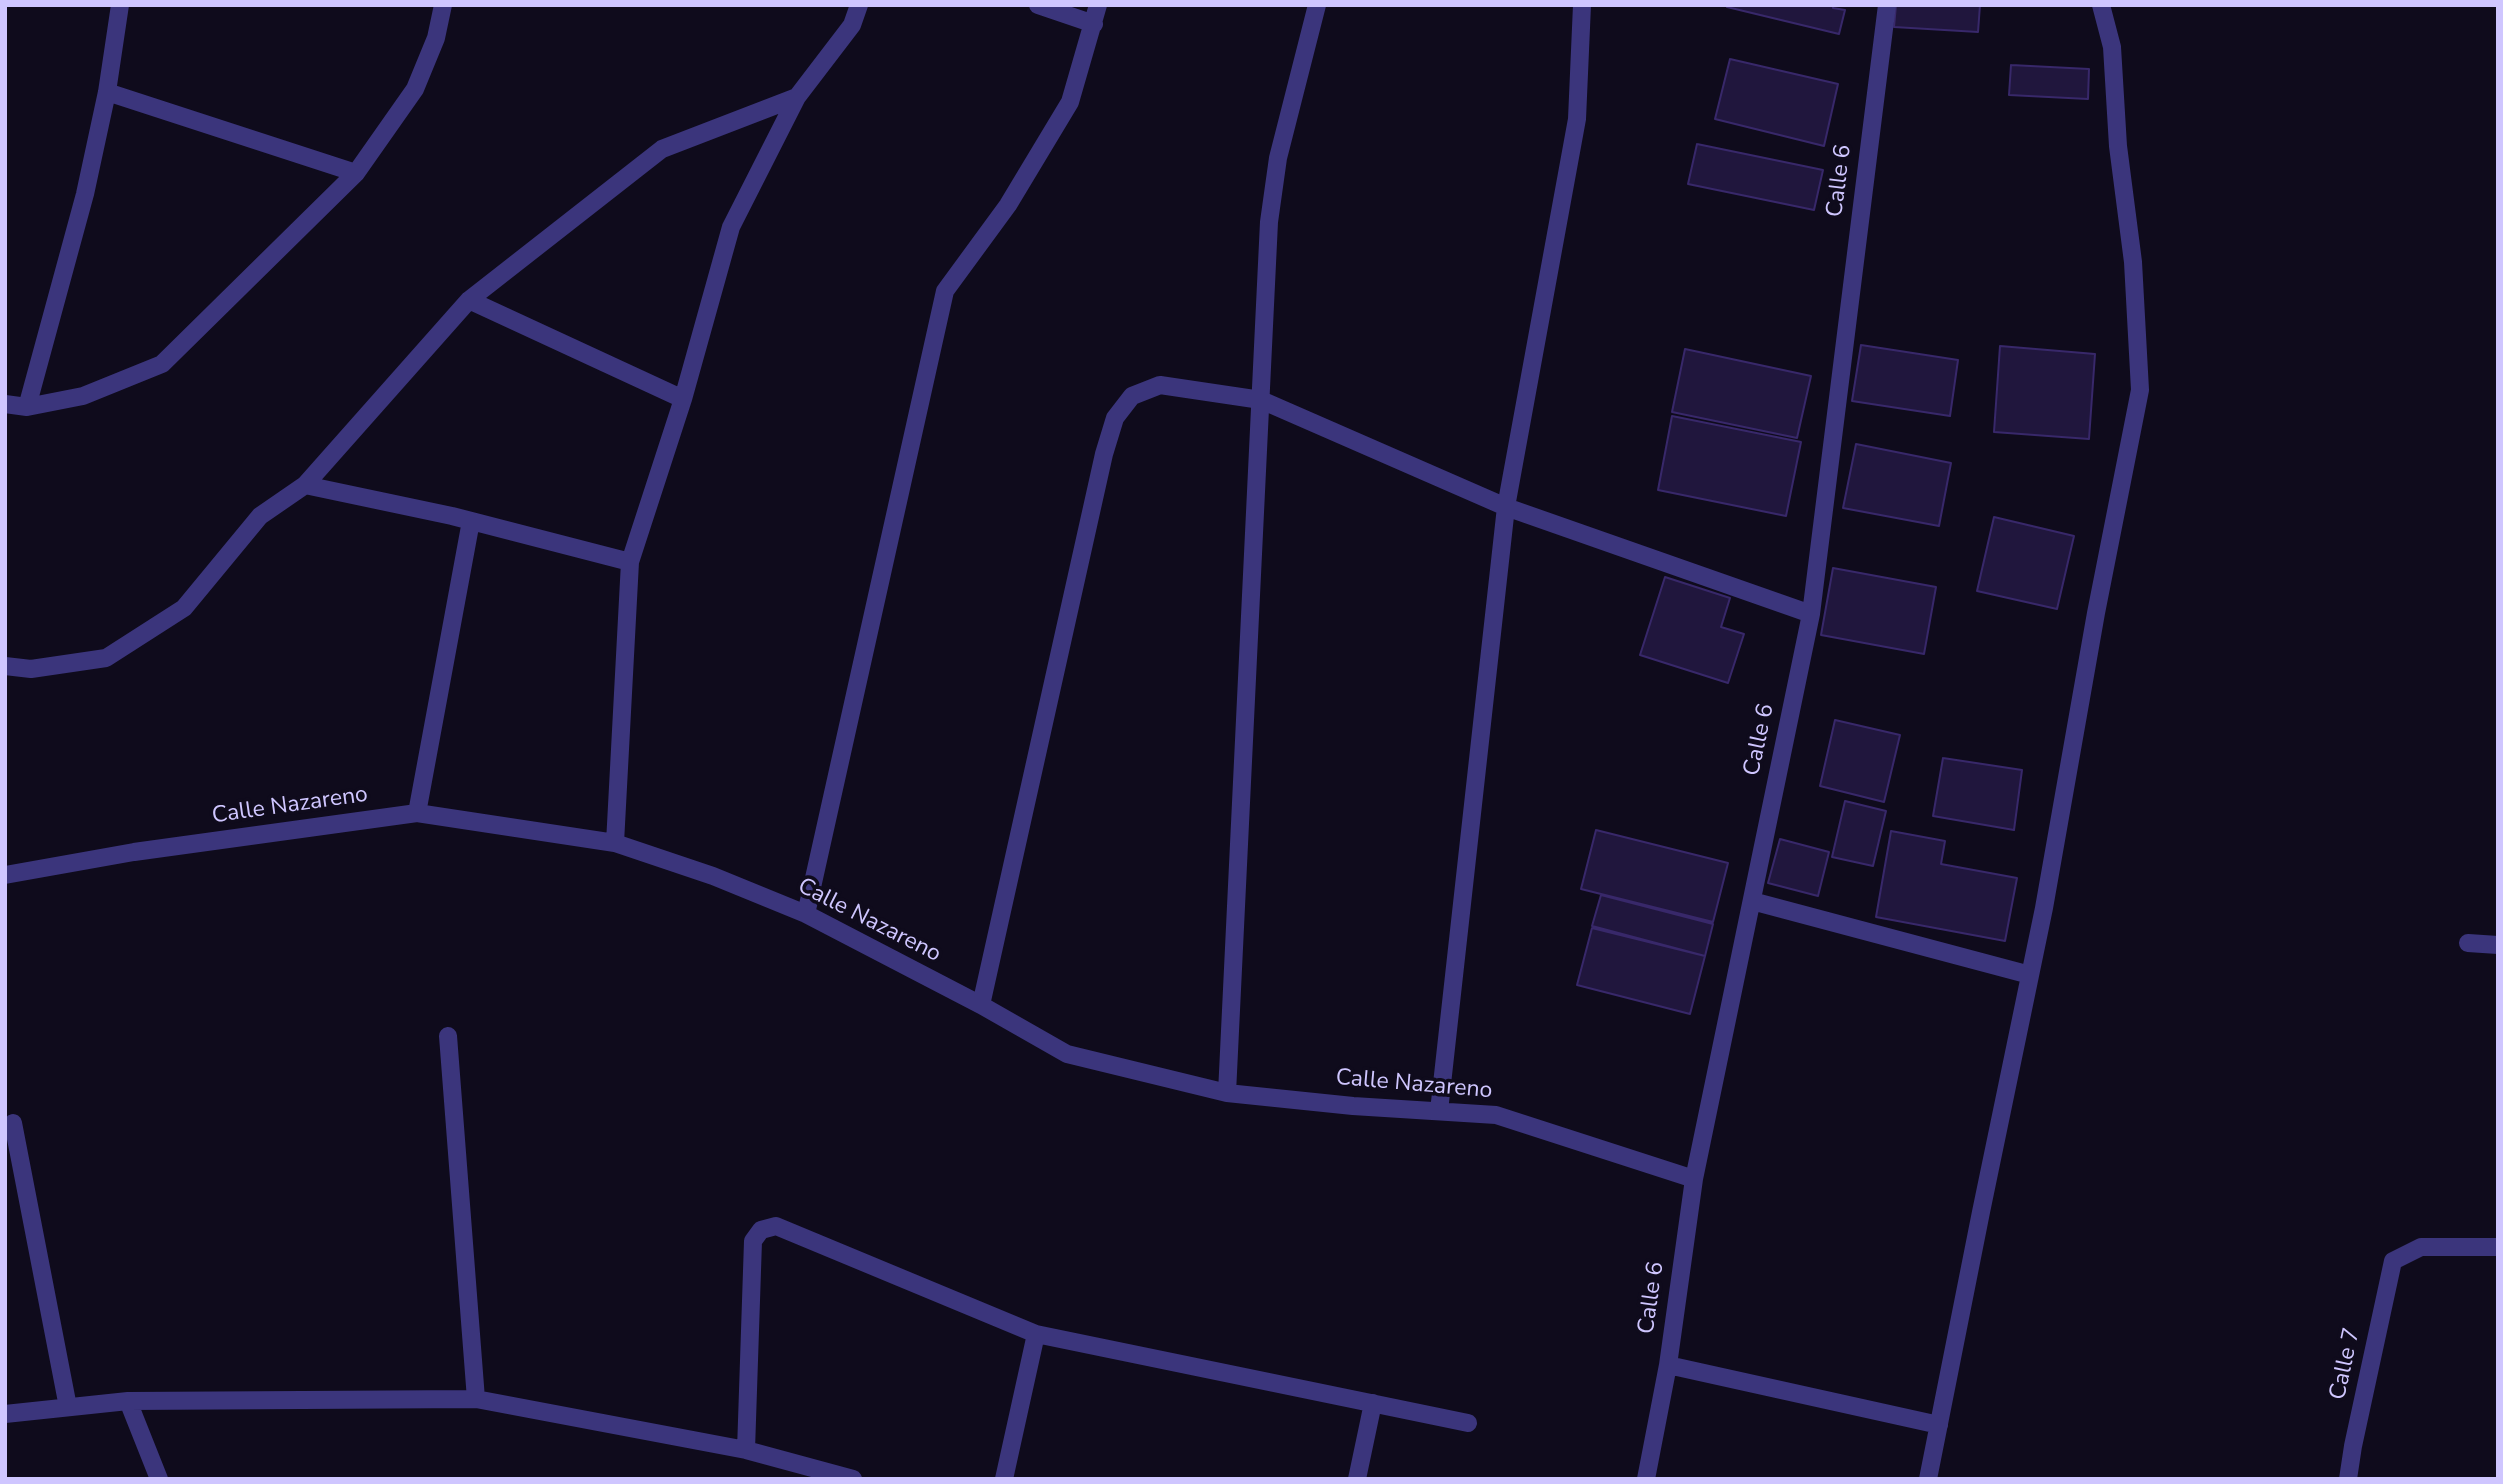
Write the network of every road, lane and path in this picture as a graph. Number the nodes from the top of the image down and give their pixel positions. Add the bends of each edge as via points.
1 (120, 5) edge
2 (443, 5) edge
3 (859, 5) edge
4 (1038, 5) edge
5 (1098, 5) edge
6 (1317, 5) edge
7 (1582, 5) edge
8 (1887, 5) edge
9 (2101, 5) edge
10 (1094, 24) junction
11 (107, 92) junction
12 (797, 97) junction
13 (356, 173) junction
14 (468, 300) junction
15 (683, 399) junction
16 (1261, 401) junction
17 (5, 404) edge
18 (27, 407) junction
19 (305, 485) junction
20 (1506, 507) junction
21 (471, 521) junction
22 (630, 562) junction
23 (1811, 614) junction
24 (5, 666) edge
25 (417, 813) junction
26 (615, 843) junction
27 (5, 875) edge
28 (1752, 901) junction
29 (806, 914) junction
30 (2468, 943) dead end
31 (2498, 945) edge
32 (2030, 975) junction
33 (981, 1005) junction
34 (448, 1036) dead end
35 (1227, 1093) junction
36 (1439, 1111) junction
37 (13, 1124) dead end
38 (1694, 1179) junction
39 (2498, 1247) edge
40 (1036, 1334) junction
41 (1668, 1365) junction
42 (476, 1399) junction
43 (128, 1401) junction
44 (1373, 1403) junction
45 (68, 1407) junction
46 (5, 1414) edge
47 (1468, 1423) dead end
48 (1939, 1425) junction
49 (746, 1450) junction
50 (159, 1479) edge
51 (853, 1479) edge
52 (1004, 1479) edge
53 (1357, 1479) edge
54 (1646, 1479) edge
55 (1928, 1479) edge
56 (2348, 1479) edge

1 - 11 street
2 - 13 street via 436,38 415,89
3 - 12 street via 852,25
4 - 10 street
5 - 10 street
6 - 16 street via 1278,158 1269,222
7 - 20 street via 1577,119
8 - 23 street, Calle 6
9 - 32 street via 2112,47 2140,390
10 - 29 street via 1070,102 1008,205 944,291
11 - 13 street
11 - 18 street via 85,194
12 - 14 street via 662,149
12 - 15 street via 731,227
13 - 18 street via 162,364 83,396
14 - 15 street
14 - 19 street
15 - 22 street
16 - 20 street
16 - 33 street via 1160,385 1132,396 1115,418
16 - 35 street
17 - 18 street
19 - 21 street
19 - 24 street via 260,516 184,608 106,658 31,669
20 - 23 street
20 - 36 street
21 - 22 street
21 - 25 street
22 - 26 street
23 - 28 street, Calle 6
25 - 26 street, Calle Nazareno
25 - 27 street, Calle Nazareno via 134,852
26 - 29 street, Calle Nazareno
28 - 32 street
28 - 38 street, Calle 6
29 - 33 street, Calle Nazareno
30 - 31 street
32 - 48 street
33 - 35 street, Calle Nazareno via 1068,1054
34 - 42 street
35 - 36 street, Calle Nazareno
36 - 38 street, Calle Nazareno via 1496,1115
37 - 45 street
38 - 41 street, Calle 6
39 - 56 street, Calle 7 via 2421,1247 2393,1261
40 - 44 street
40 - 49 street via 776,1226 761,1230 753,1241
40 - 52 street
41 - 48 street
41 - 54 street, Calle 6
42 - 43 street
42 - 49 street
43 - 45 street
43 - 50 street
44 - 47 street
44 - 53 street
45 - 46 street
48 - 55 street
49 - 51 street

